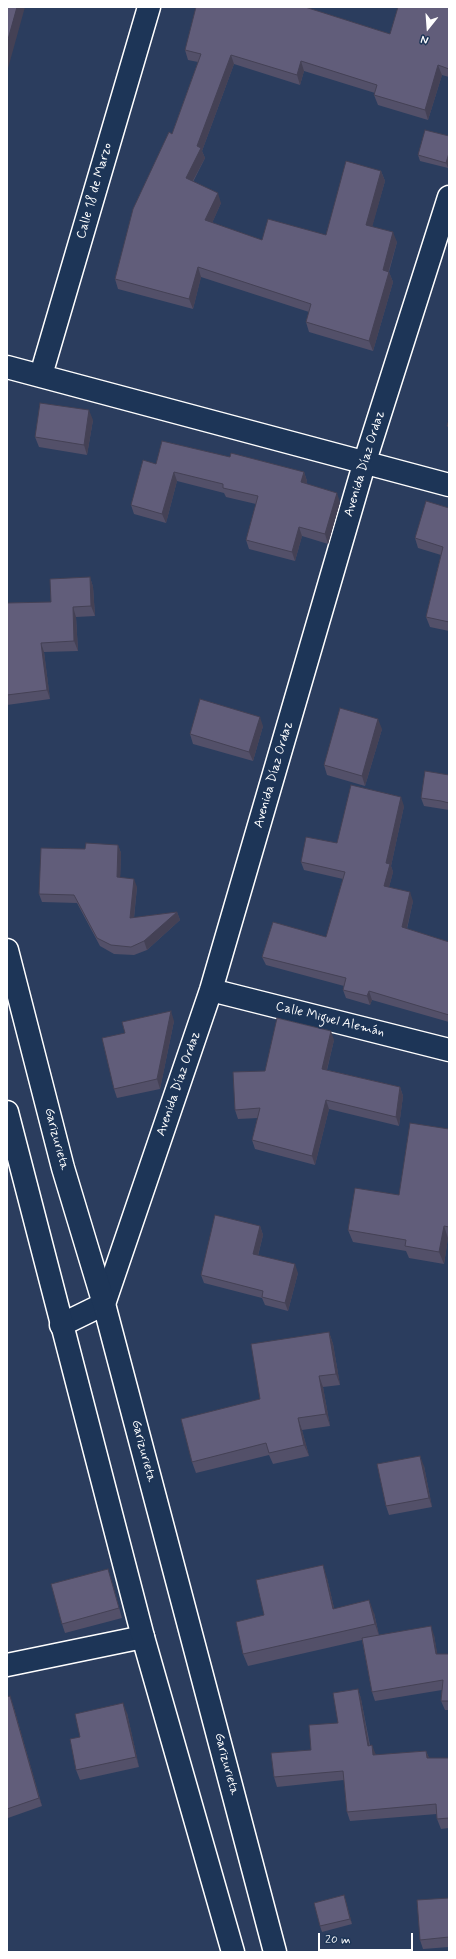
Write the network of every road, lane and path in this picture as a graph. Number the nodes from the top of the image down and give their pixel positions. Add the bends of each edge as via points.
1 (149, 7) edge
2 (449, 197) edge
3 (7, 367) edge
4 (41, 375) junction
5 (365, 461) junction
6 (449, 485) edge
7 (7, 950) edge
8 (211, 990) junction
9 (16, 1025) edge
10 (449, 1050) edge
11 (7, 1112) edge
12 (104, 1304) junction
13 (61, 1325) junction
14 (143, 1637) junction
15 (7, 1665) edge
16 (233, 1952) edge
17 (275, 1952) edge

1 - 4 street, Calle 18 de Marzo
2 - 5 street, Avenida Díaz Ordaz
3 - 4 street
4 - 5 street
5 - 6 street
5 - 8 street, Avenida Díaz Ordaz
7 - 9 street, Garizurieta
8 - 10 street, Calle Miguel Alemán
8 - 12 street, Avenida Díaz Ordaz
9 - 12 street, Garizurieta
11 - 13 street
12 - 13 street
12 - 17 street, Garizurieta
13 - 14 street
14 - 15 street
14 - 16 street

